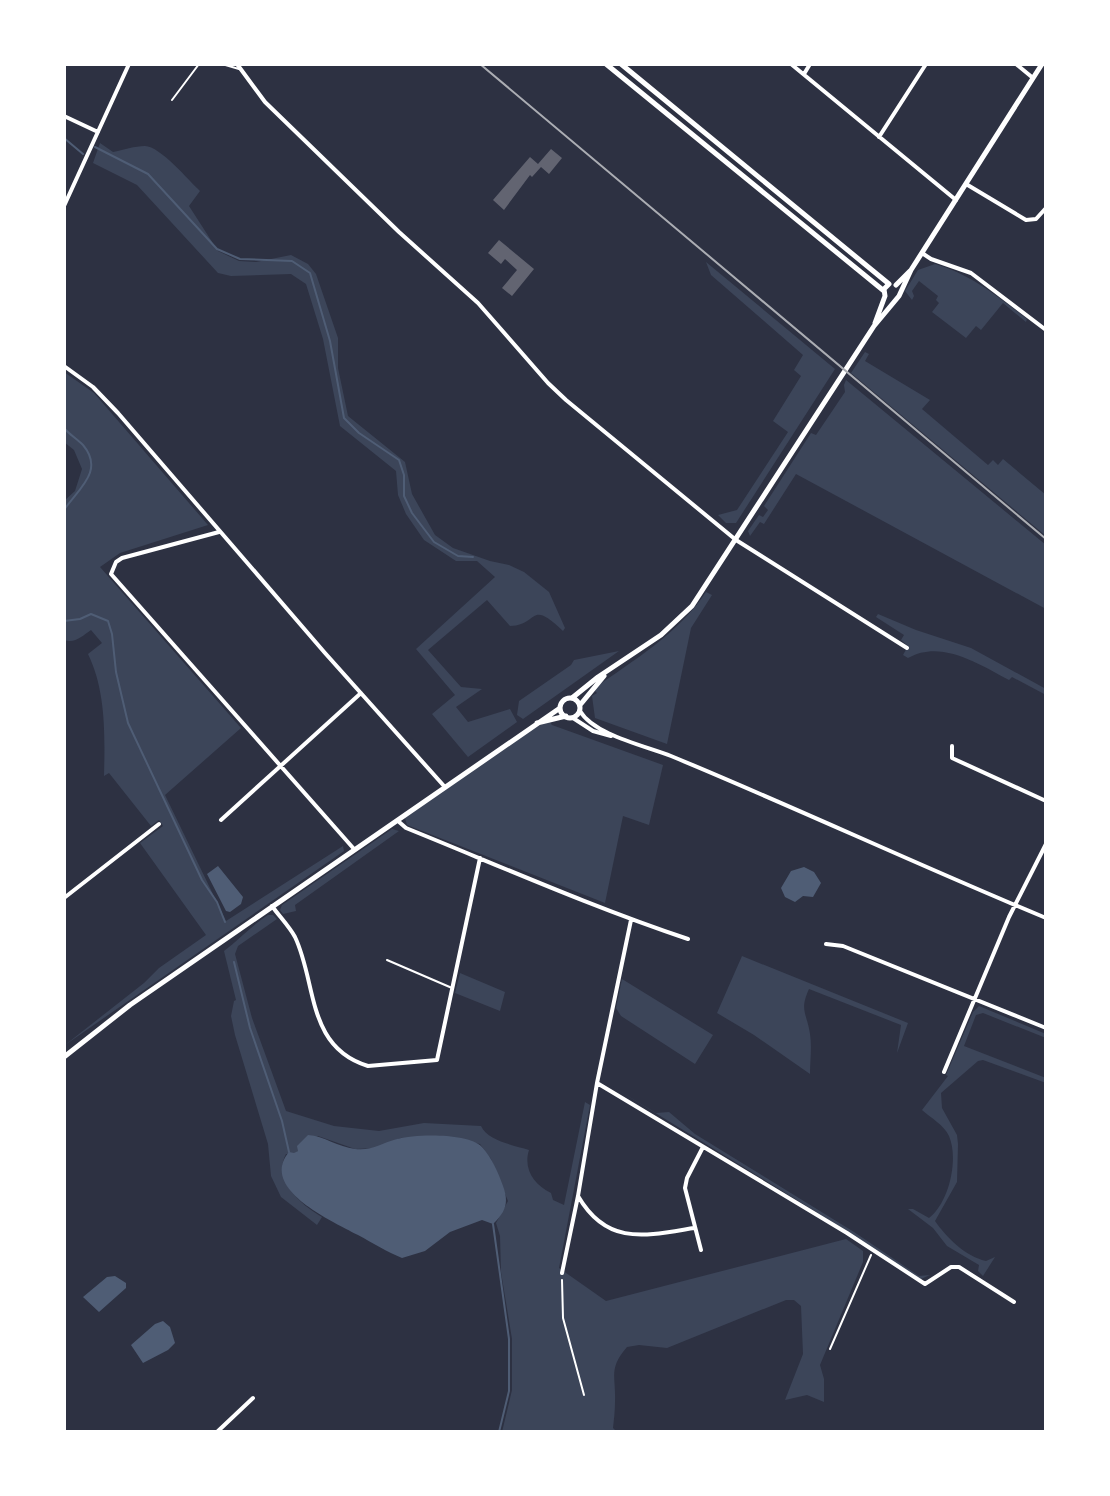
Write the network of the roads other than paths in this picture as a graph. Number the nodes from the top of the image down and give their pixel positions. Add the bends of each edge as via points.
1 (129, 64) edge
2 (222, 64) edge
3 (606, 64) edge
4 (621, 64) edge
5 (791, 64) edge
6 (810, 64) edge
7 (926, 64) edge
8 (1016, 64) edge
9 (1042, 64) edge
10 (238, 67) edge
11 (804, 74) junction
12 (1033, 78) junction
13 (64, 116) edge
14 (98, 132) junction
15 (879, 137) junction
16 (966, 184) junction
17 (956, 200) junction
18 (64, 206) edge
19 (1046, 208) edge
20 (922, 253) junction
21 (874, 283) junction
22 (895, 286) junction
23 (884, 297) junction
24 (894, 300) junction
25 (874, 326) junction
26 (1046, 330) edge
27 (64, 366) edge
28 (219, 532) junction
29 (736, 540) junction
30 (907, 648) dead end
31 (607, 672) junction
32 (361, 693) junction
33 (572, 698) junction
34 (560, 708) junction
35 (580, 708) junction
36 (570, 717) junction
37 (532, 724) junction
38 (617, 737) junction
39 (952, 746) dead end
40 (280, 766) junction
41 (444, 786) junction
42 (1046, 801) edge
43 (397, 819) junction
44 (221, 820) dead end
45 (159, 824) dead end
46 (1046, 844) edge
47 (354, 849) junction
48 (480, 858) junction
49 (64, 898) edge
50 (272, 906) junction
51 (1016, 906) junction
52 (1046, 918) edge
53 (631, 920) junction
54 (688, 939) dead end
55 (826, 944) dead end
56 (387, 960) dead end
57 (452, 988) junction
58 (975, 998) junction
59 (1046, 1028) edge
60 (65, 1055) edge
61 (944, 1072) dead end
62 (597, 1083) junction
63 (703, 1147) junction
64 (578, 1196) junction
65 (694, 1228) junction
66 (701, 1250) dead end
67 (562, 1273) road end
68 (1014, 1302) dead end
69 (253, 1398) dead end
70 (219, 1431) edge

1 - 14 street
2 - 10 lane
3 - 21 street
4 - 22 street
5 - 11 street
6 - 11 street
7 - 15 street
8 - 12 street
9 - 12 street
10 - 29 street via 265,102 478,303 548,383
11 - 15 street
12 - 16 street
13 - 14 street
14 - 18 street
15 - 17 street
16 - 17 street
16 - 19 street via 1026,220 1036,219
17 - 20 street
20 - 22 street
20 - 26 street via 971,273
21 - 23 street
21 - 23 street
22 - 23 street
22 - 24 street via 899,296
23 - 24 street
23 - 25 street
24 - 25 street
25 - 29 street
27 - 28 street via 101,394
28 - 32 street
28 - 40 street via 122,558 111,574
29 - 30 street
29 - 31 street via 683,615
31 - 33 street
31 - 35 street
32 - 40 street
32 - 41 street
33 - 34 street
33 - 35 street
34 - 36 street
34 - 37 street
35 - 36 street
35 - 38 street via 590,722
36 - 37 street
36 - 38 street
37 - 41 street
38 - 51 street
39 - 42 street via 952,758
40 - 44 street
40 - 47 street
41 - 43 street
43 - 47 street
43 - 48 street via 406,828
45 - 49 street
46 - 51 street
47 - 50 street
48 - 53 street
48 - 57 street
50 - 57 street via 295,937 326,1033 337,1050 368,1066 437,1060
50 - 60 street
51 - 52 street
51 - 58 street
53 - 54 street
53 - 62 street
55 - 58 street
56 - 57 lane
58 - 59 street
58 - 61 street
62 - 63 street
62 - 64 street
63 - 65 street via 685,1188
63 - 68 street via 925,1284 959,1267
64 - 65 street via 614,1231 641,1235
64 - 67 street
65 - 66 street
69 - 70 street

